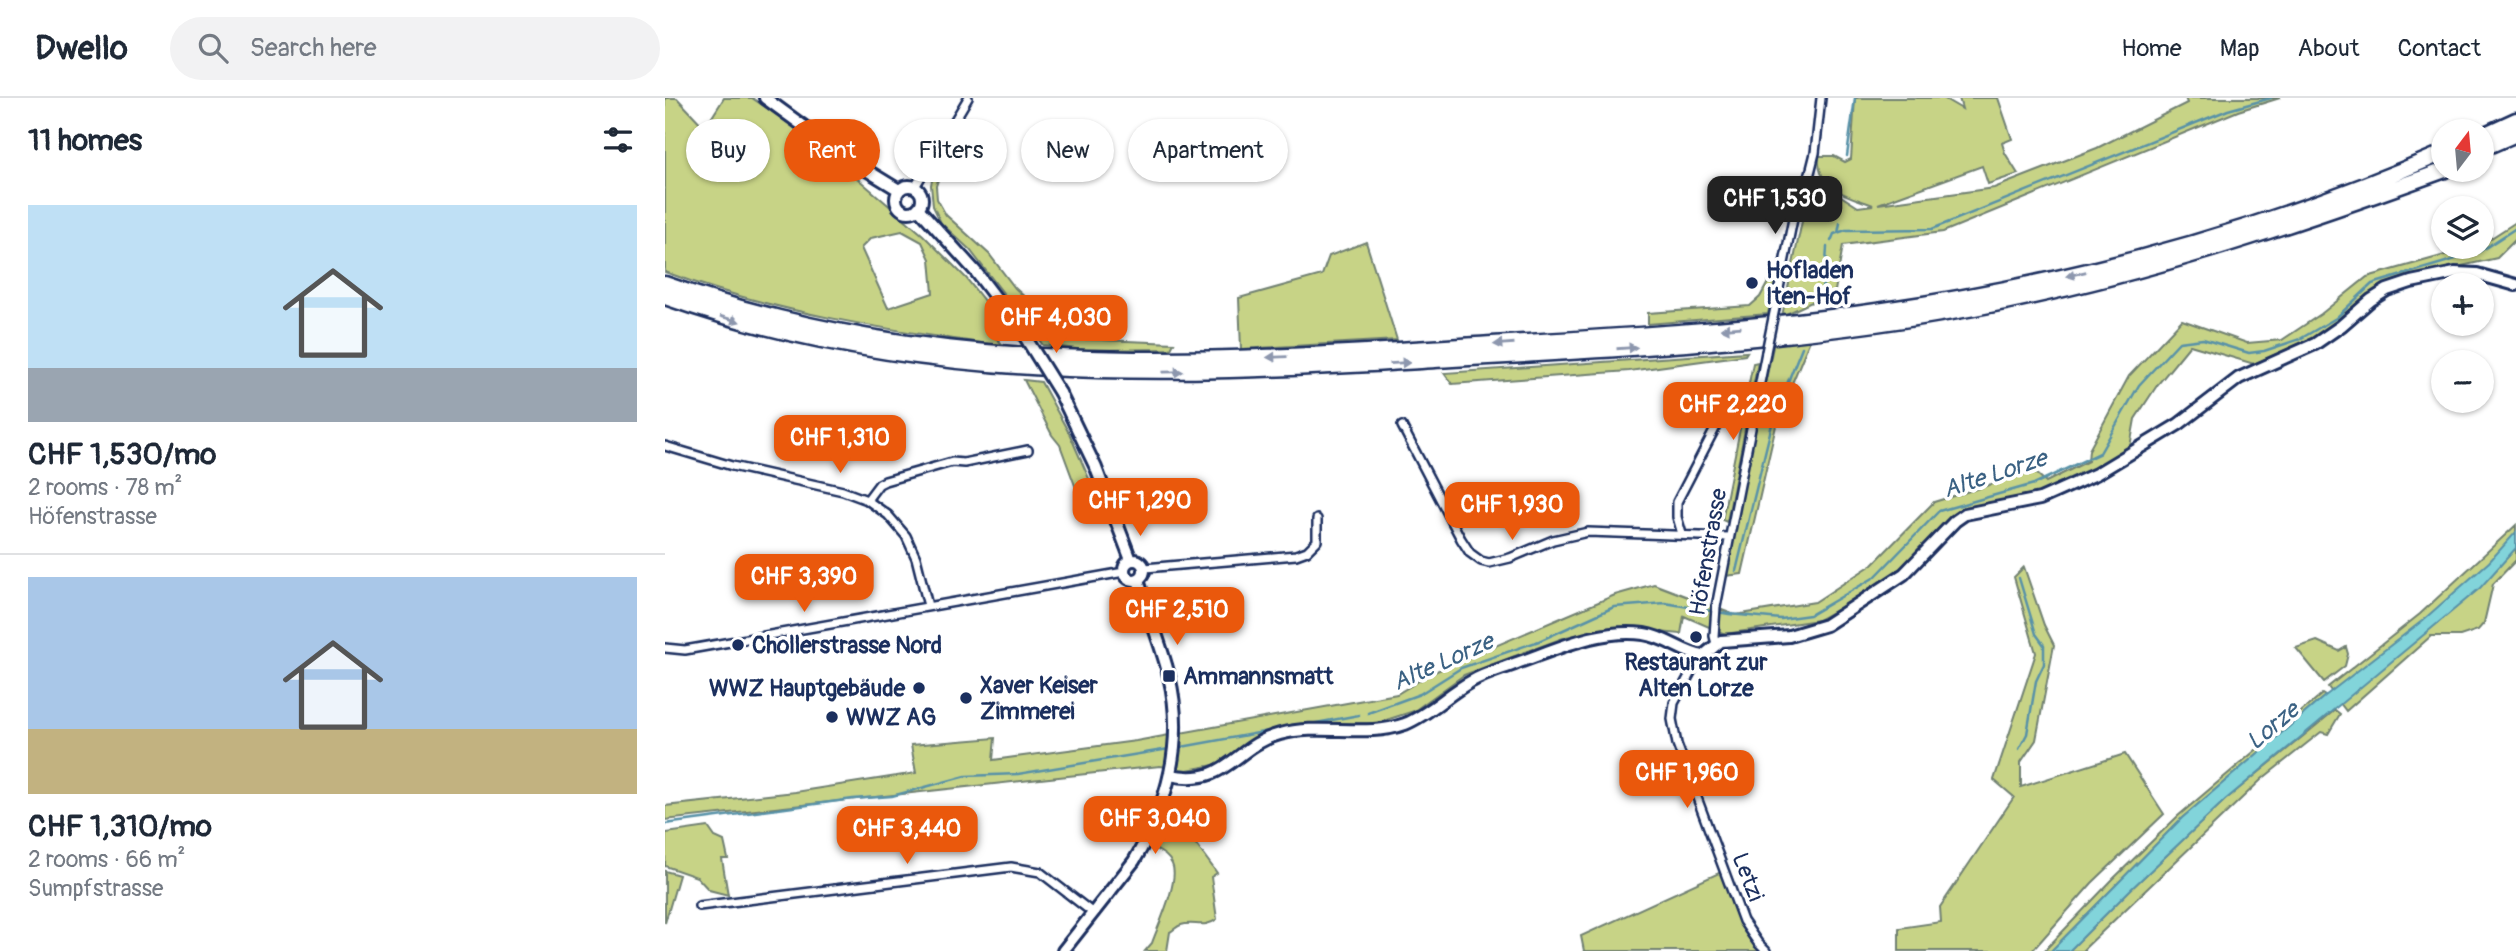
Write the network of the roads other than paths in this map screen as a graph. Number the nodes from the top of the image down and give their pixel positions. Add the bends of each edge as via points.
1 (765, 98) edge
2 (968, 98) edge
3 (1821, 98) edge
4 (2516, 120) edge
5 (2494, 130) edge
6 (2516, 134) edge
7 (2516, 141) edge
8 (2494, 143) edge
9 (2494, 150) edge
10 (2431, 158) edge
11 (2431, 173) edge
12 (915, 187) junction
13 (898, 190) junction
14 (918, 208) junction
15 (665, 284) edge
16 (2516, 285) edge
17 (665, 298) edge
18 (1718, 423) dead end
19 (1402, 426) dead end
20 (665, 446) edge
21 (1028, 450) dead end
22 (867, 500) junction
23 (1317, 519) dead end
24 (1682, 534) junction
25 (1728, 537) junction
26 (1131, 560) junction
27 (1145, 568) junction
28 (1124, 572) junction
29 (1138, 579) junction
30 (928, 606) junction
31 (1716, 644) junction
32 (665, 648) edge
33 (1700, 656) junction
34 (1171, 770) junction
35 (699, 906) dead end
36 (1093, 914) junction
37 (1063, 951) edge
38 (1766, 951) edge

1 - 13 street
2 - 12 street
3 - 25 street, Höfenstrasse, bridge via 1815,153 1796,204
4 - 5 highway
6 - 8 highway
7 - 9 highway
10 -> 15 highway via 2231,232 2044,281 1870,312 1666,333 1285,357 1043,357 942,349 840,333
17 -> 11 highway via 804,338 872,351 941,361 1118,372 1292,369 1714,342 1884,323 2071,288 2211,250
12 - 13 street
12 - 14 street via 922,197
13 - 14 street via 898,207 910,212
14 - 26 street, bridge via 976,272 1024,335 1060,393 1096,468
16 - 31 street via 2455,273 2387,290 2315,344 2239,379 2179,424 2096,474 2040,499 1965,514 1904,573 1826,625 1789,636
18 - 24 street, Höfenstrasse via 1677,502
19 - 24 street via 1461,539 1481,561 1510,558 1588,532
20 - 22 street
21 - 22 street via 953,462 885,481
22 - 30 street via 906,536
23 - 27 street via 1317,541 1296,555
24 - 25 street
25 - 31 street, Höfenstrasse via 1716,607
26 - 27 street via 1140,561
26 - 28 street
27 - 29 street
28 - 29 street via 1129,579
28 - 30 street
29 - 34 street via 1169,676 1175,723
30 - 32 street via 685,650
31 - 33 street
33 - 34 street via 1652,635 1596,637 1475,679 1407,723 1387,729 1311,729 1281,734 1262,740 1215,774 1192,778
33 - 38 street, Letzi via 1674,703 1677,744 1744,921
34 - 36 street via 1144,844
35 - 36 street via 1011,867 1040,872
36 - 37 street

